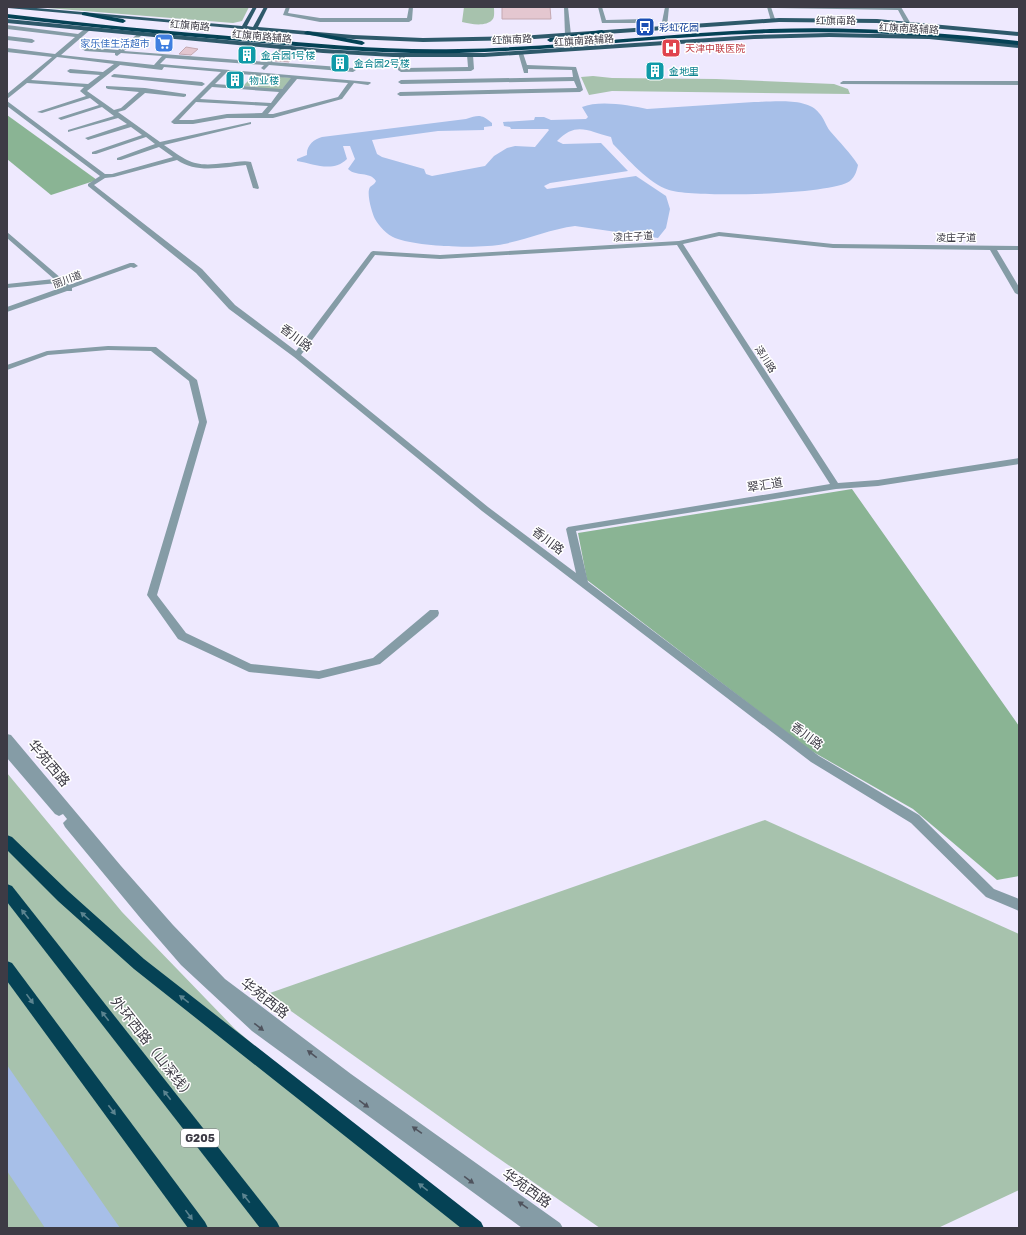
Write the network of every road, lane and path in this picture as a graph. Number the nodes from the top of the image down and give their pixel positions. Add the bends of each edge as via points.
1 (8, 7) edge
2 (255, 7) edge
3 (266, 7) edge
4 (288, 7) edge
5 (411, 7) edge
6 (566, 7) edge
7 (600, 7) edge
8 (667, 7) edge
9 (769, 7) edge
10 (776, 7) edge
11 (899, 8) edge
12 (7, 11) edge
13 (84, 14) junction
14 (7, 16) edge
15 (7, 21) edge
16 (774, 21) junction
17 (644, 22) dead end
18 (134, 23) junction
19 (908, 24) junction
20 (7, 27) edge
21 (68, 27) junction
22 (244, 27) junction
23 (664, 27) junction
24 (255, 28) junction
25 (88, 29) junction
26 (124, 29) junction
27 (602, 32) junction
28 (307, 33) junction
29 (945, 33) junction
30 (140, 34) junction
31 (568, 34) junction
32 (1019, 34) edge
33 (79, 36) junction
34 (7, 38) edge
35 (1019, 38) edge
36 (32, 40) dead end
37 (362, 43) junction
38 (551, 43) junction
39 (1019, 43) edge
40 (1019, 46) edge
41 (282, 47) junction
42 (618, 47) junction
43 (85, 49) dead end
44 (7, 50) edge
45 (120, 52) junction
46 (520, 53) junction
47 (161, 55) dead end
48 (402, 55) junction
49 (470, 55) junction
50 (55, 56) junction
51 (108, 62) junction
52 (119, 63) junction
53 (267, 64) junction
54 (525, 67) junction
55 (321, 68) junction
56 (169, 69) junction
57 (471, 69) junction
58 (353, 70) dead end
59 (401, 70) junction
60 (70, 71) dead end
61 (225, 71) junction
62 (216, 73) dead end
63 (103, 74) junction
64 (259, 74) junction
65 (114, 76) dead end
66 (295, 77) junction
67 (314, 78) junction
68 (576, 79) junction
69 (156, 80) junction
70 (529, 80) junction
71 (26, 81) junction
72 (473, 81) junction
73 (352, 82) junction
74 (401, 82) junction
75 (368, 83) dead end
76 (843, 83) dead end
77 (1019, 83) edge
78 (202, 84) dead end
79 (211, 85) junction
80 (89, 86) junction
81 (108, 87) dead end
82 (142, 92) junction
83 (283, 92) junction
84 (90, 96) junction
85 (184, 96) dead end
86 (7, 97) edge
87 (195, 100) junction
88 (7, 103) edge
89 (104, 105) junction
90 (272, 105) junction
91 (40, 112) dead end
92 (116, 114) junction
93 (264, 115) junction
94 (61, 118) dead end
95 (249, 123) dead end
96 (131, 125) junction
97 (70, 131) dead end
98 (147, 135) junction
99 (88, 138) dead end
100 (160, 144) junction
101 (94, 152) dead end
102 (179, 158) junction
103 (119, 159) dead end
104 (104, 176) junction
105 (256, 188) dead end
106 (7, 234) edge
107 (679, 243) junction
108 (992, 248) junction
109 (1019, 248) edge
110 (133, 265) dead end
111 (60, 281) junction
112 (7, 286) edge
113 (68, 289) junction
114 (1019, 293) edge
115 (7, 311) edge
116 (297, 355) junction
117 (7, 368) edge
118 (1019, 461) edge
119 (836, 486) junction
120 (583, 583) junction
121 (434, 613) dead end
122 (7, 738) edge
123 (7, 750) edge
124 (7, 841) edge
125 (7, 891) edge
126 (1019, 905) edge
127 (7, 968) edge
128 (198, 1228) edge
129 (271, 1228) edge
130 (475, 1228) edge
131 (535, 1228) edge
132 (555, 1228) edge

1 - 13 main road, 红旗南路辅路
2 - 22 main road
3 - 24 main road
4 - 5 street via 285,14 320,20 409,20
6 - 31 street
7 - 17 street via 604,22
8 - 23 street
9 - 16 street
10 - 11 street
11 - 19 street
12 - 18 highway, 红旗南路
13 - 18 highway
13 - 22 main road, 红旗南路辅路
14 - 26 highway, 红旗南路
15 - 21 main road, 红旗南路辅路
16 - 19 main road, 红旗南路辅路 via 837,20
16 - 23 main road, 红旗南路辅路
18 - 37 highway, 红旗南路
19 - 32 main road, 红旗南路辅路
20 - 33 street
21 - 25 main road, 红旗南路辅路
21 - 26 highway
22 - 24 main road, 红旗南路辅路
23 - 27 main road, 红旗南路辅路
24 - 28 main road, 红旗南路辅路
25 - 30 main road, 红旗南路辅路
25 - 33 street
26 - 38 highway, 红旗南路 via 344,49 456,52
27 - 31 main road, 红旗南路辅路
27 - 38 highway
28 - 31 main road, 红旗南路辅路 via 436,40
28 - 37 highway
29 - 35 highway, 红旗南路
29 - 38 highway, 红旗南路 via 861,30 768,31
29 - 39 highway, 红旗南路
30 - 41 main road, 红旗南路辅路
30 - 45 street
33 - 50 street
34 - 36 street
37 - 38 highway, 红旗南路
38 - 42 highway
40 - 42 main road, 红旗南路辅路 via 922,37 829,35 754,37
41 - 48 main road, 红旗南路辅路
41 - 53 street
42 - 46 main road, 红旗南路辅路
43 - 45 street
44 - 50 street
45 - 47 street
45 - 51 street
46 - 49 main road, 红旗南路辅路
46 - 54 street
48 - 49 main road, 红旗南路辅路
48 - 59 street
49 - 57 street
50 - 51 street
50 - 71 street
51 - 52 street
52 - 56 street
52 - 63 street
53 - 55 street
53 - 61 street via 165,56 156,65
53 - 64 street
54 - 68 street via 574,68
54 - 70 street
55 - 58 street
55 - 67 street
56 - 62 street
56 - 69 street
57 - 59 street
57 - 72 street
59 - 74 street
60 - 63 street
61 - 64 street
61 - 79 street
63 - 80 street
64 - 66 street
65 - 69 street
66 - 67 street
66 - 83 street
67 - 73 street
68 - 70 street
68 - 74 street via 580,90 400,97
69 - 78 street
69 - 82 street
70 - 72 street
71 - 80 street
71 - 86 street
72 - 74 street
73 - 75 street
73 - 93 street via 340,98 273,116
76 - 77 street
79 - 83 street
79 - 87 street
80 - 84 street via 83,91
81 - 82 street
82 - 85 street
82 - 92 street
83 - 90 street
84 - 89 street
84 - 91 street
87 - 90 street
87 - 93 street via 174,122
88 - 104 street
89 - 92 street
89 - 94 street
90 - 93 street
92 - 96 street
92 - 97 street
95 - 100 street
96 - 98 street
96 - 99 street
98 - 100 street
98 - 101 street
100 - 102 street
100 - 103 street
102 - 104 street
102 - 105 street via 193,165 249,162
104 - 116 street, 香川路 via 90,185 198,271 232,307
106 - 111 street
107 - 108 street, 凌庄子道 via 719,234 833,246
107 - 116 street, 凌庄子道 via 440,257 373,254
107 - 119 street, 泽川路
108 - 109 street, 凌庄子道
108 - 114 street
110 - 113 street, 丽川道
111 - 112 street
111 - 113 street
113 - 115 street, 丽川道
116 - 120 street, 香川路 via 485,509
117 - 121 street via 47,353 108,348 153,349 193,380 203,422 152,595 182,636 249,668 318,675 376,662
118 - 119 street, 翠汇道 via 878,483
119 - 120 street, 翠汇道 via 571,529
120 - 126 street, 香川路 via 815,759 915,819 990,893
132 -> 122 street, 华苑西路 via 346,1079 220,982 169,929
123 -> 131 street, 华苑西路 via 146,916 222,995 257,1026
130 -> 124 highway via 139,964 62,896
129 -> 125 highway, 外环西路（山深线） / G205
127 -> 128 highway

